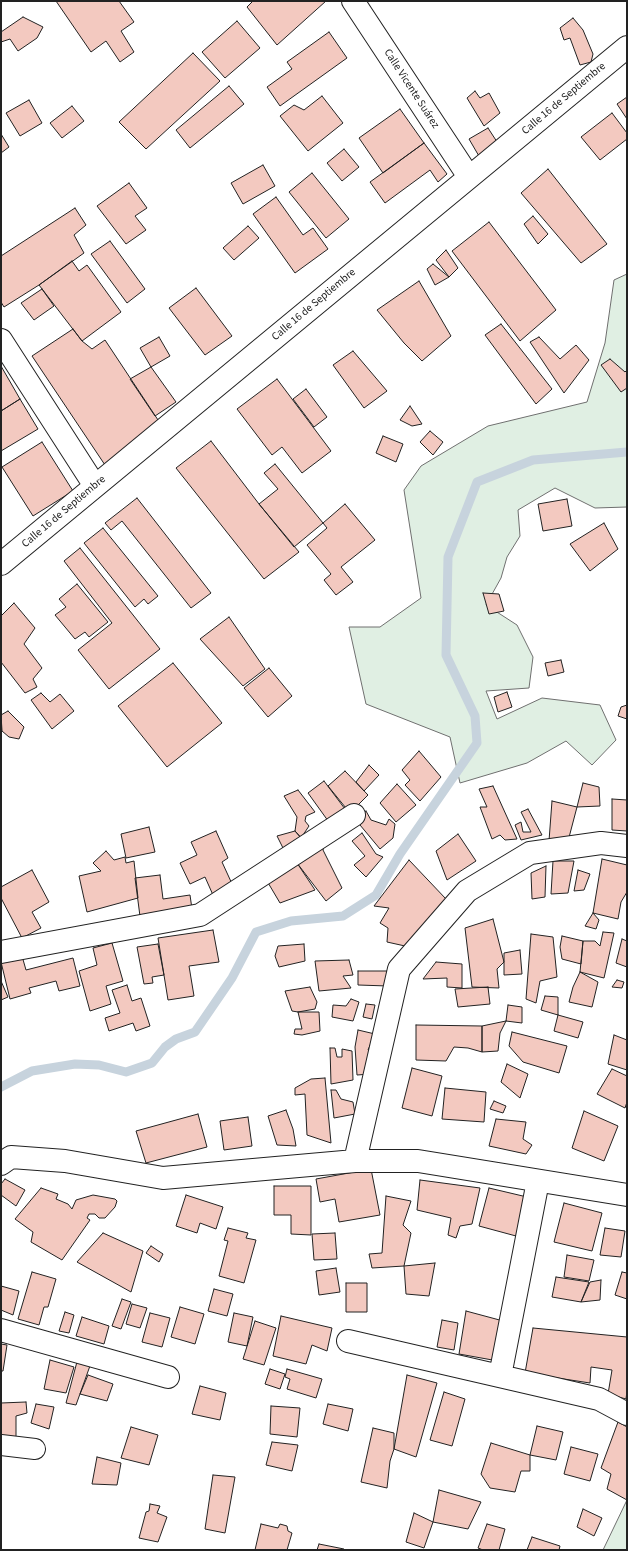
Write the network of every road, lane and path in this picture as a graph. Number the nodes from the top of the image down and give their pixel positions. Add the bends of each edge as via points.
1 (353, 1) edge
2 (627, 47) edge
3 (469, 177) junction
4 (1, 340) edge
5 (95, 486) junction
6 (1, 564) edge
7 (354, 815) dead end
8 (627, 846) edge
9 (1, 952) edge
10 (355, 1161) junction
11 (1, 1164) edge
12 (538, 1181) junction
13 (627, 1195) edge
14 (1, 1330) edge
15 (348, 1341) dead end
16 (168, 1376) dead end
17 (500, 1376) junction
18 (627, 1414) edge
19 (1, 1445) edge
20 (35, 1449) dead end

1 - 3 street, Calle Vicente Suárez
2 - 3 street, Calle 16 de Septiembre
3 - 5 street, Calle 16 de Septiembre
4 - 5 street
5 - 6 street, Calle 16 de Septiembre
7 - 9 street via 200,916
8 - 10 street via 601,843 530,853 467,891 399,969
10 - 11 street via 163,1178 65,1161 11,1157
10 - 12 street via 418,1161
12 - 13 street
12 - 17 street
14 - 16 street
15 - 17 street
17 - 18 street via 598,1399
19 - 20 street

